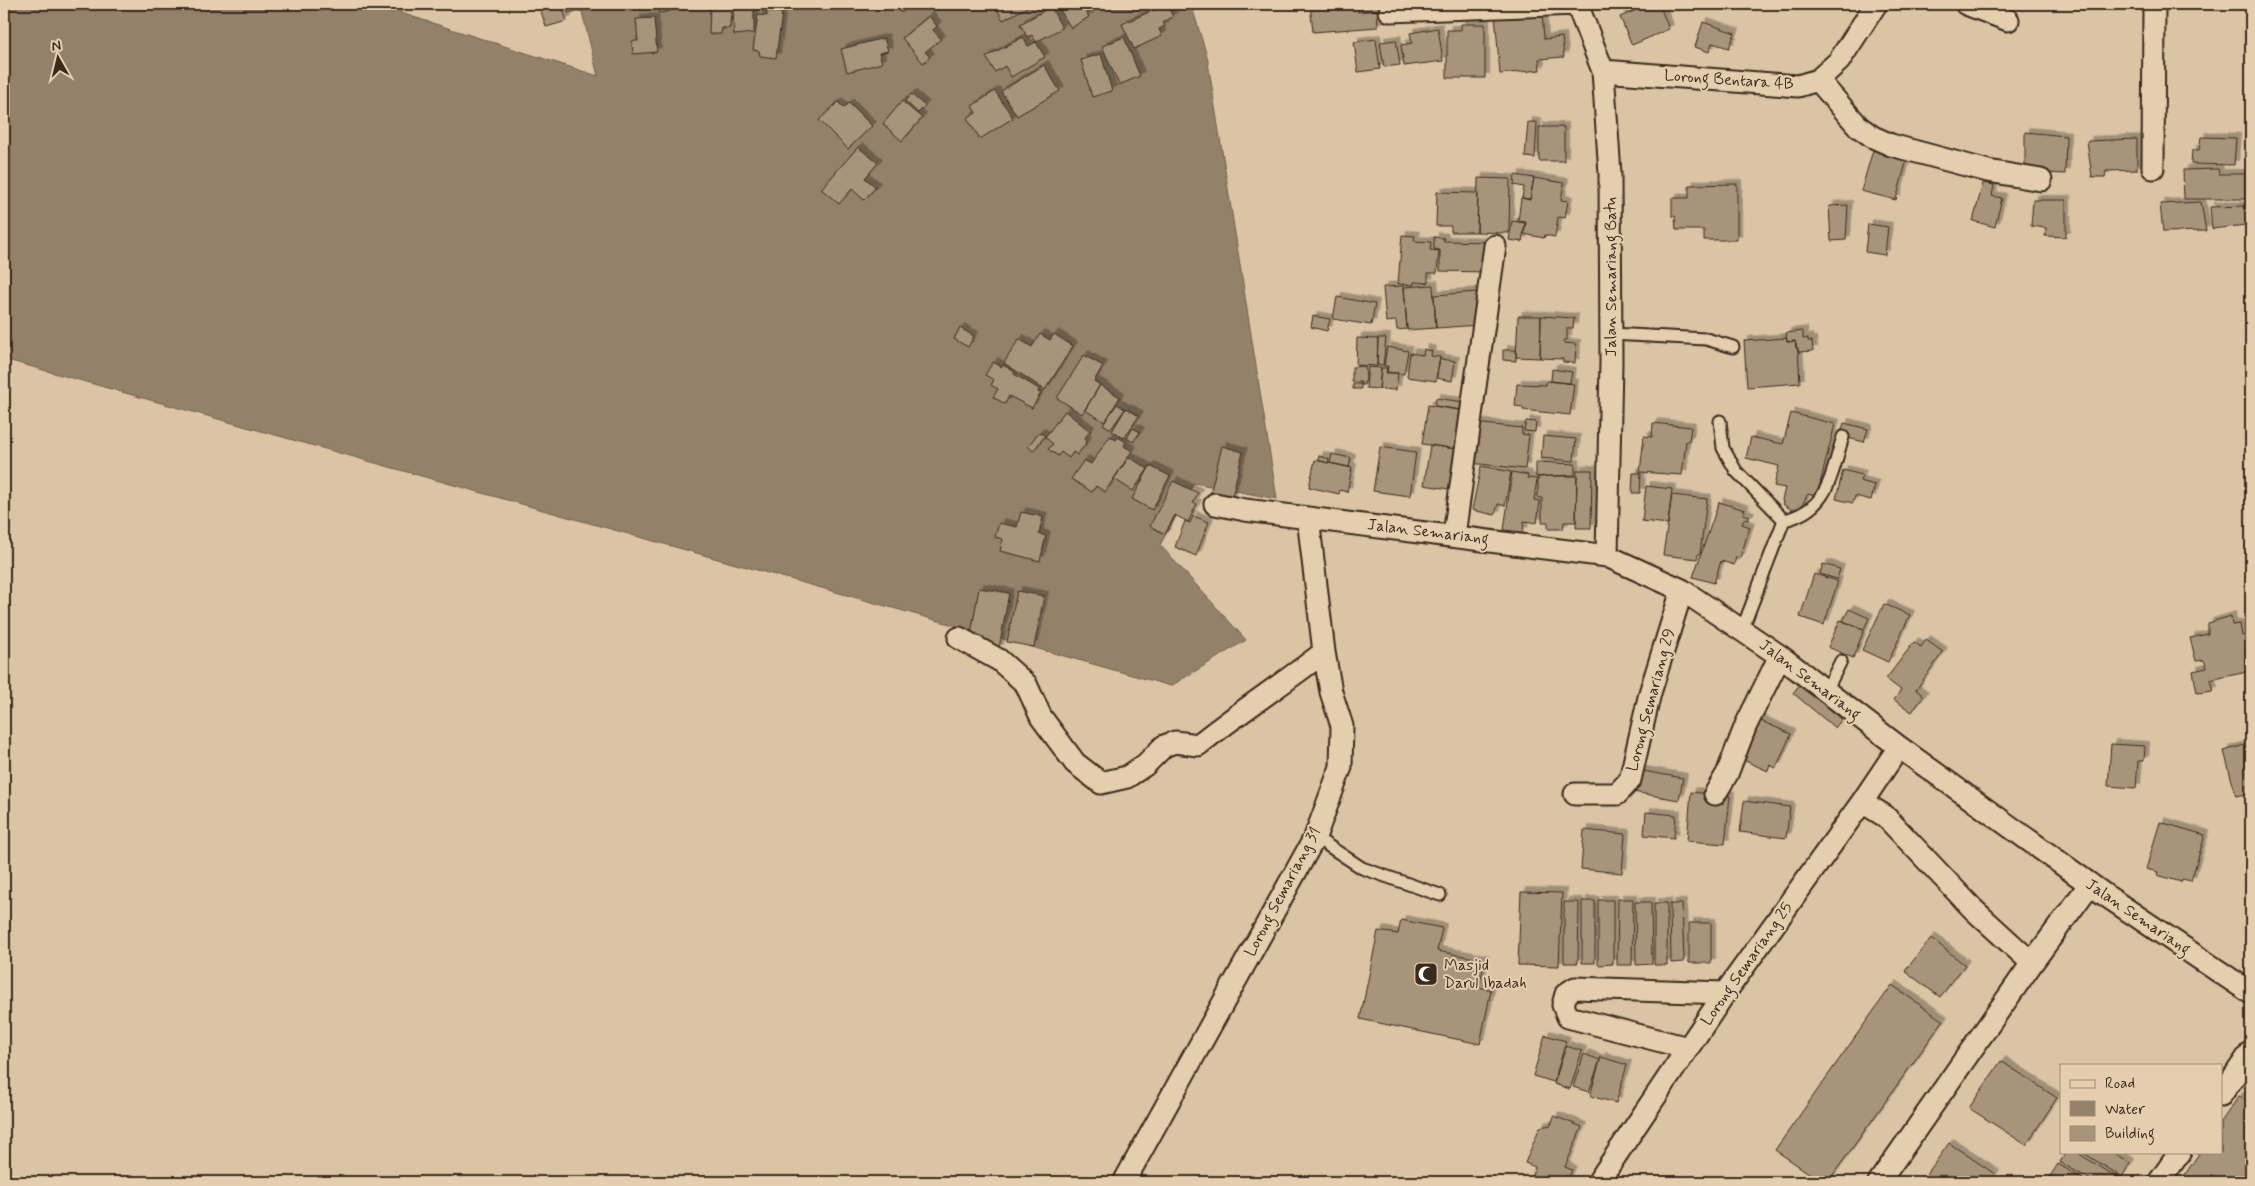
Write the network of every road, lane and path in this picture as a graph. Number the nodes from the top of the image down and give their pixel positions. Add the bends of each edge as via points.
1 (1577, 4) edge
2 (1876, 4) edge
3 (1966, 4) edge
4 (2154, 4) edge
5 (1390, 11) dead end
6 (2008, 20) dead end
7 (1603, 71) junction
8 (1818, 80) junction
9 (2153, 168) dead end
10 (2041, 180) dead end
11 (1495, 246) dead end
12 (1611, 334) junction
13 (1733, 347) dead end
14 (1720, 421) dead end
15 (1843, 437) dead end
16 (1215, 504) dead end
17 (1308, 518) junction
18 (1784, 520) junction
19 (1454, 535) junction
20 (1607, 556) junction
21 (1682, 590) junction
22 (1742, 630) junction
23 (959, 638) dead end
24 (1324, 652) junction
25 (1780, 656) junction
26 (1842, 661) dead end
27 (1826, 691) junction
28 (1899, 747) junction
29 (1575, 794) dead end
30 (1715, 794) dead end
31 (1862, 802) junction
32 (1315, 837) junction
33 (2090, 884) junction
34 (1440, 895) dead end
35 (2032, 963) junction
36 (2251, 992) edge
37 (1725, 993) junction
38 (1688, 1048) junction
39 (2251, 1052) edge
40 (2222, 1094) edge
41 (2179, 1154) edge
42 (1124, 1182) edge
43 (1598, 1182) edge
44 (1879, 1182) edge
45 (2159, 1182) edge

1 - 5 street
1 - 7 street, Jalan Semariang Batu
2 - 8 street, Lorong Bentara 4B via 1839,61
3 - 6 street
4 - 9 street
7 - 8 street, Lorong Bentara 4B via 1798,86
7 - 12 street, Jalan Semariang Batu via 1610,174
8 - 10 street via 1859,127 1873,137 1891,145 1988,171
11 - 19 street
12 - 13 lane via 1706,339
12 - 20 street, Jalan Semariang Batu
14 - 18 lane via 1724,448 1736,471
15 - 18 lane via 1825,494 1793,518
16 - 17 street, Jalan Semariang
17 - 19 street, Jalan Semariang
17 - 24 street, Lorong Semariang 31
18 - 22 lane
19 - 20 street, Jalan Semariang
20 - 21 street, Jalan Semariang
21 - 22 street, Jalan Semariang
21 - 29 street, Lorong Semariang 29 via 1650,693 1630,780 1617,794
22 - 25 street, Jalan Semariang
23 - 24 street via 999,660 1026,684 1041,717 1075,763 1101,783 1127,777 1164,746 1175,742 1198,746
24 - 32 street, Lorong Semariang 31 via 1331,692 1342,726 1341,767
25 - 27 street, Jalan Semariang
25 - 30 street
26 - 27 lane
27 - 28 street, Jalan Semariang
28 - 31 street, Lorong Semariang 25
28 - 33 street, Jalan Semariang
31 - 35 street via 1885,816 1974,910
31 - 37 street, Lorong Semariang 25
32 - 34 lane via 1362,868
32 - 42 street, Lorong Semariang 31
33 - 35 street
33 - 36 street, Jalan Semariang
35 - 44 street
37 - 38 street, Lorong Semariang 25
37 - 38 street via 1575,988 1566,994 1563,1005 1568,1017
38 - 43 street, Lorong Semariang 25
39 - 40 street
41 - 45 street

